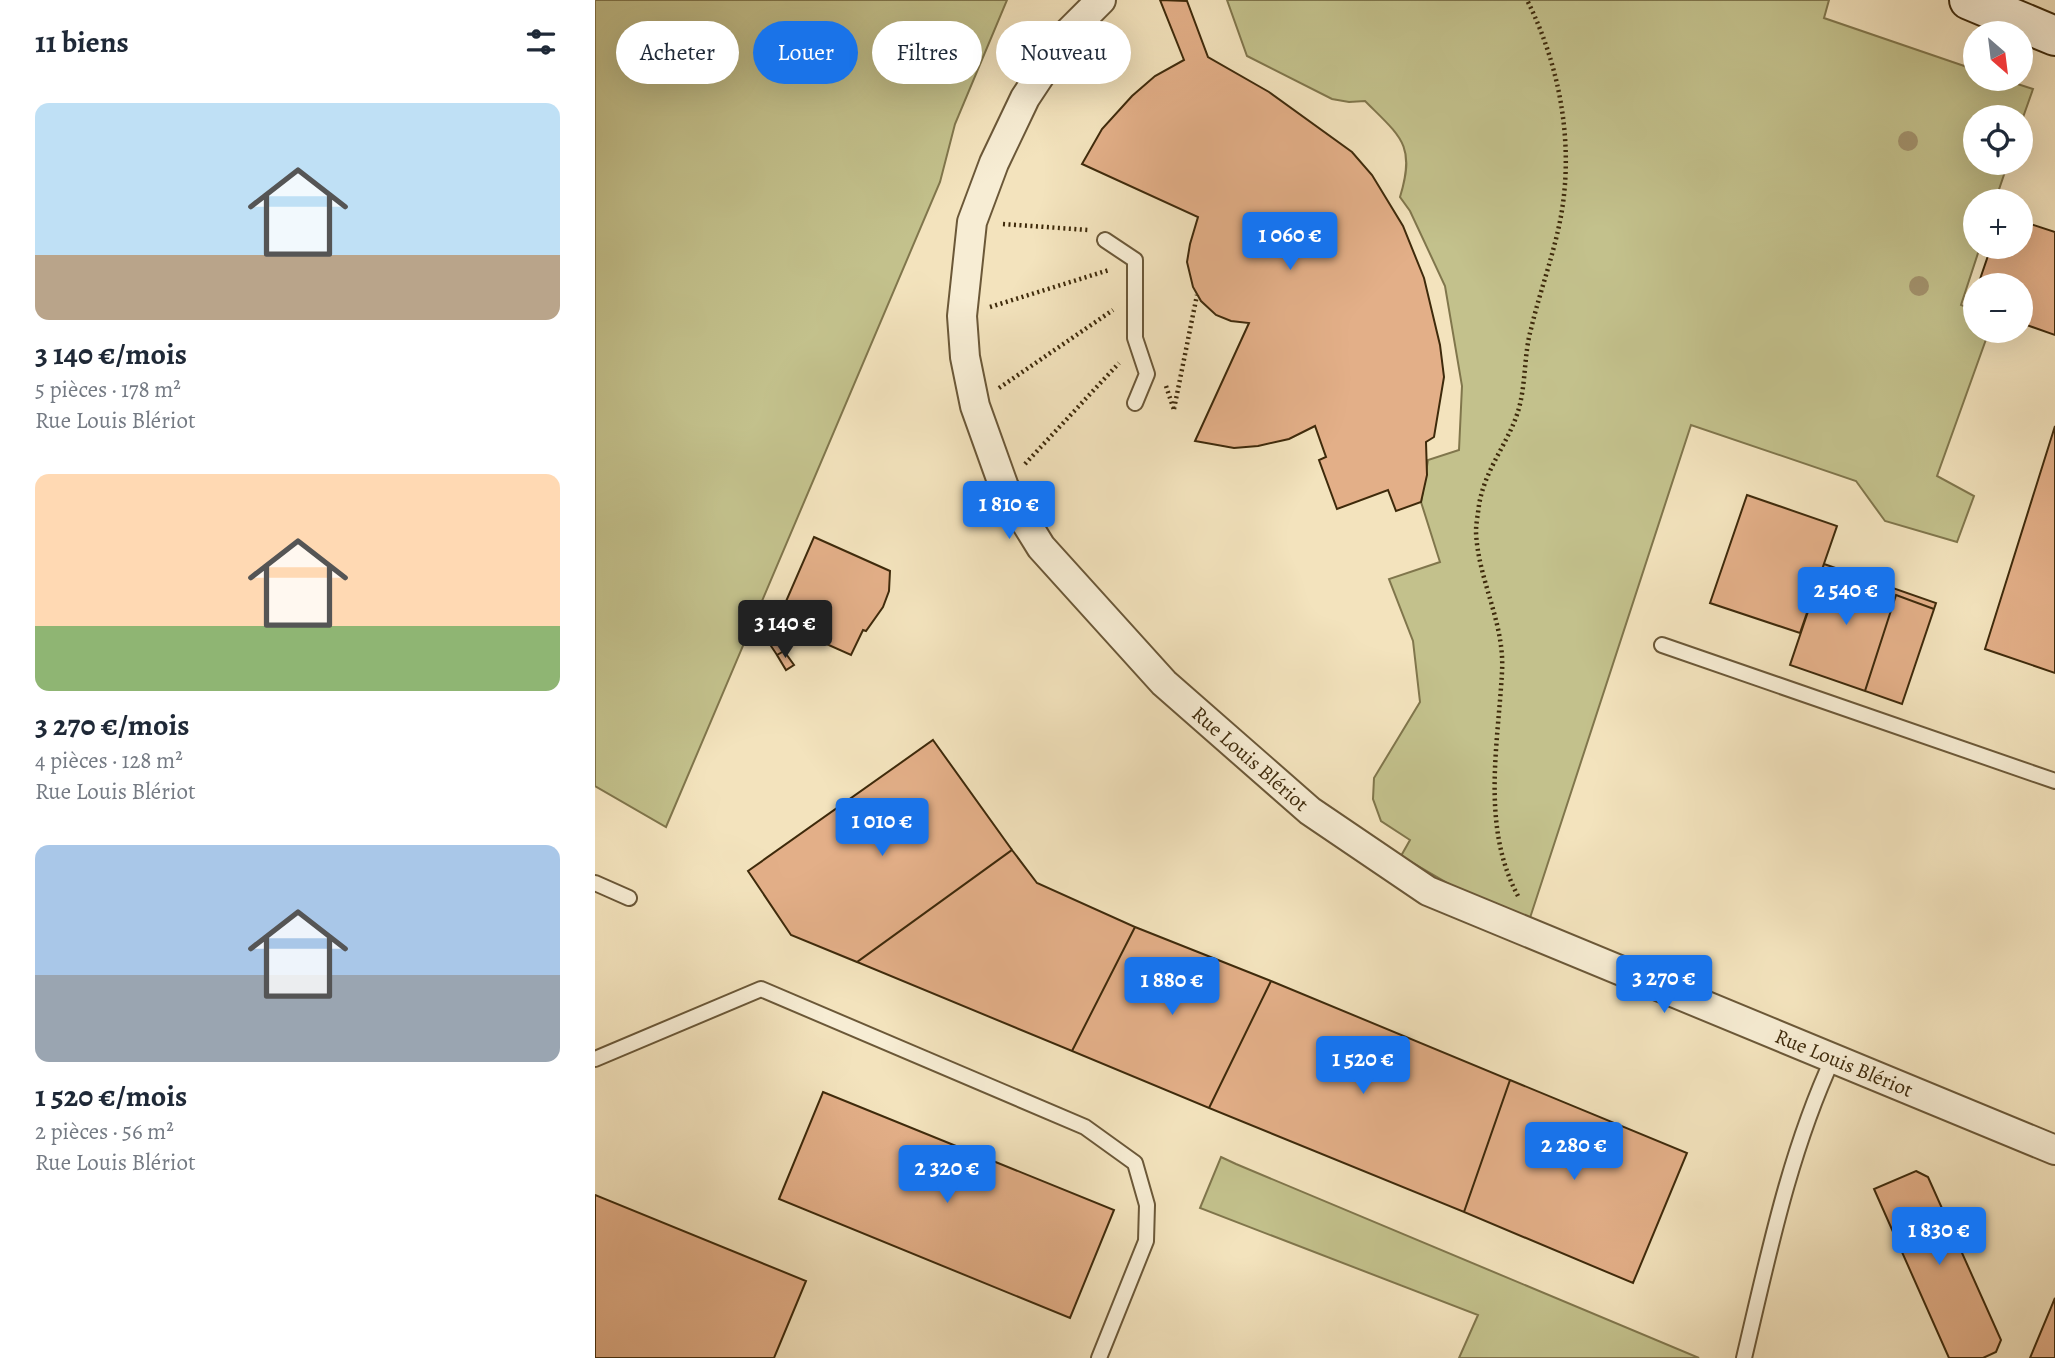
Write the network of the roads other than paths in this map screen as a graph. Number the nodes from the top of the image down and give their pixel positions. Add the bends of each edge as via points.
1 (1101, 0) edge
2 (1969, 0) edge
3 (2055, 36) edge
4 (1105, 240) dead end
5 (1135, 404) dead end
6 (1662, 645) dead end
7 (2055, 780) edge
8 (595, 883) edge
9 (629, 898) dead end
10 (1833, 1058) junction
11 (595, 1059) edge
12 (2055, 1150) edge
13 (1099, 1358) edge
14 (1744, 1358) edge

1 - 10 street, Rue Louis Blériot via 1068,33 1025,99 972,222 962,316 975,406 1004,487 1041,547 1164,682 1310,811 1428,891
2 - 3 main road
4 - 5 lane via 1135,260 1135,338 1147,374
6 - 7 lane
8 - 9 lane
10 - 12 street, Rue Louis Blériot
10 - 14 lane via 1817,1091 1780,1208
11 - 13 lane via 761,989 1085,1127 1135,1163 1147,1205 1146,1241

